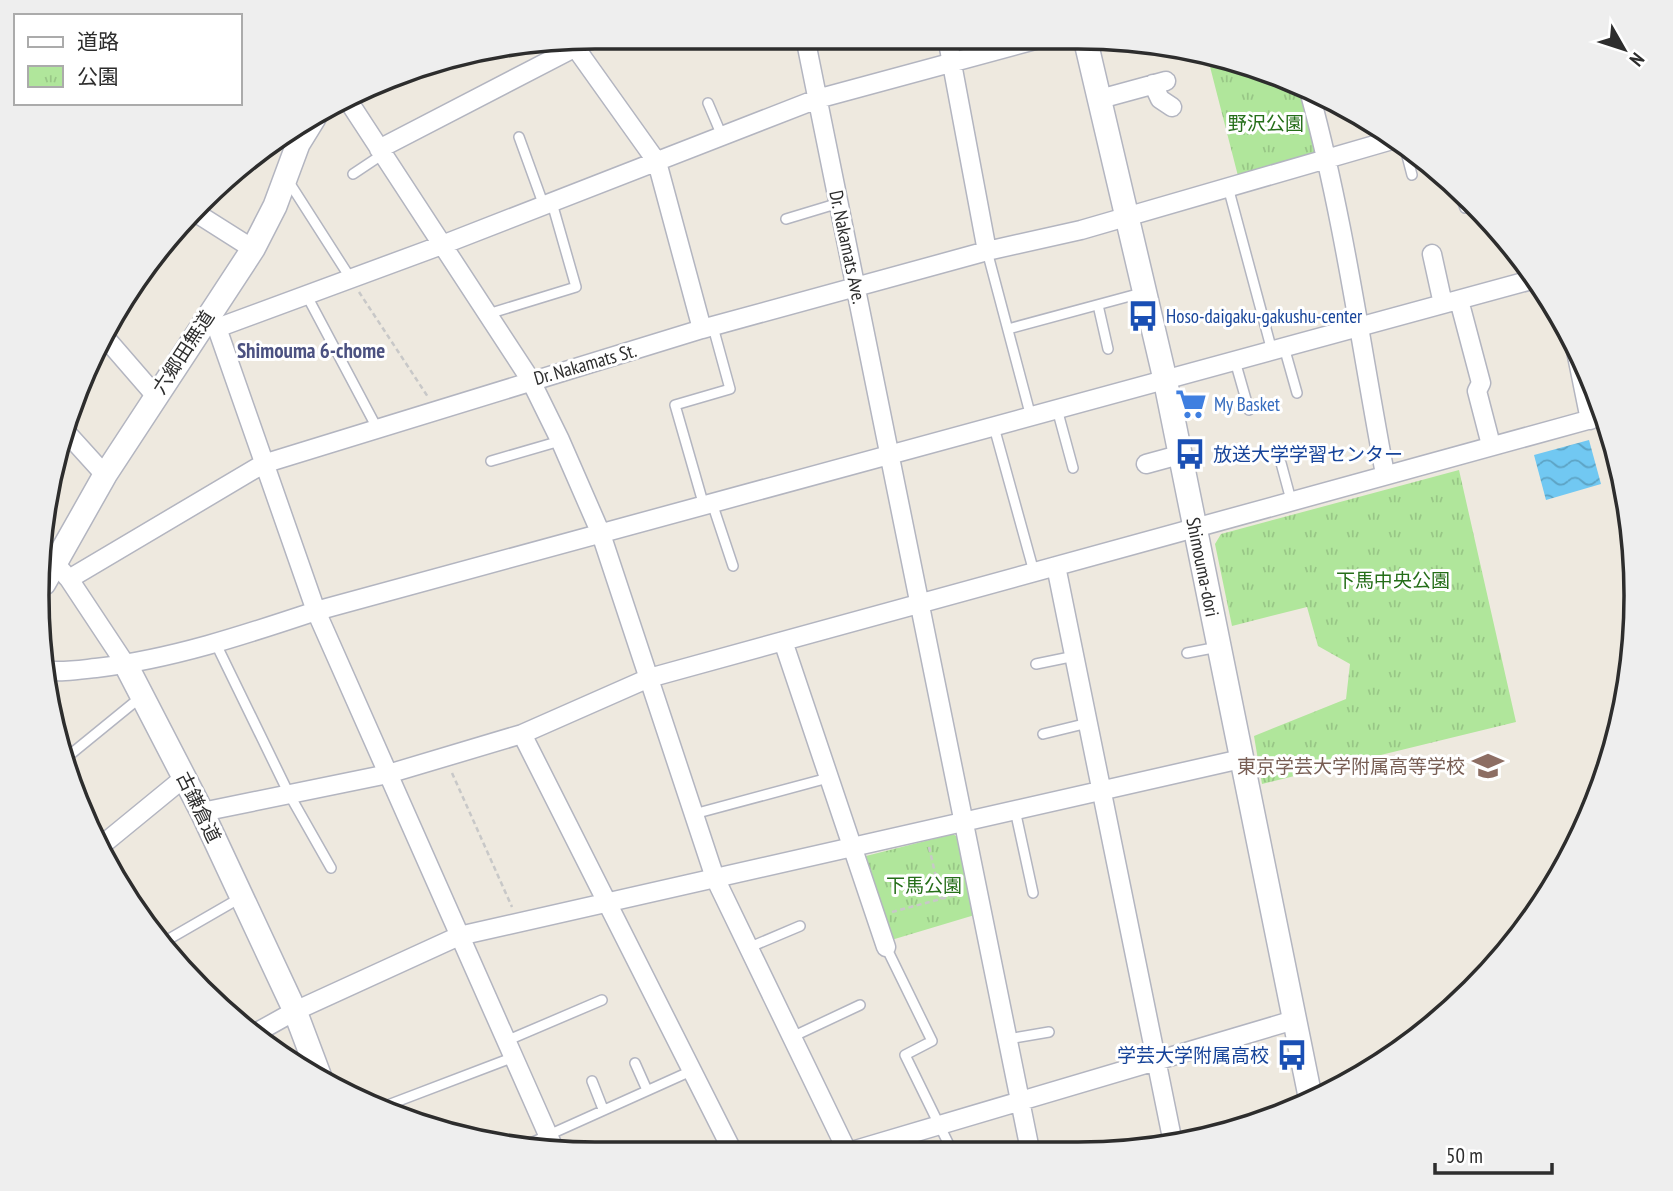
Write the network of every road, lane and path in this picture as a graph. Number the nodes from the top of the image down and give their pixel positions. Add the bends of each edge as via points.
1 (581, 49) edge
2 (807, 49) edge
3 (950, 49) edge
4 (1001, 49) edge
5 (1088, 49) edge
6 (562, 50) edge
7 (953, 62) junction
8 (817, 99) junction
9 (1100, 99) junction
10 (1312, 102) edge
11 (708, 103) dead end
12 (352, 106) edge
13 (1172, 107) dead end
14 (305, 133) edge
15 (722, 136) junction
16 (519, 137) dead end
17 (1383, 143) edge
18 (381, 151) junction
19 (1328, 159) junction
20 (1408, 161) edge
21 (657, 162) junction
22 (353, 174) dead end
23 (1412, 174) dead end
24 (285, 178) junction
25 (1228, 187) junction
26 (839, 203) junction
27 (548, 204) junction
28 (1127, 216) junction
29 (202, 217) edge
30 (786, 219) dead end
31 (442, 245) junction
32 (253, 249) junction
33 (987, 251) junction
34 (1432, 254) dead end
35 (351, 279) junction
36 (1525, 282) edge
37 (857, 289) junction
38 (1145, 292) junction
39 (306, 296) junction
40 (1451, 302) junction
41 (1098, 304) junction
42 (486, 314) junction
43 (211, 324) junction
44 (1361, 327) junction
45 (708, 328) junction
46 (1009, 329) junction
47 (110, 344) edge
48 (1108, 349) dead end
49 (1278, 349) junction
50 (1235, 360) junction
51 (530, 379) junction
52 (1165, 379) junction
53 (1297, 393) dead end
54 (155, 396) junction
55 (436, 409) junction
56 (1057, 409) junction
57 (1249, 410) dead end
58 (1031, 417) junction
59 (1594, 418) edge
60 (994, 427) junction
61 (377, 428) junction
62 (72, 439) edge
63 (560, 440) junction
64 (1491, 445) junction
65 (1179, 455) junction
66 (891, 456) junction
67 (491, 461) dead end
68 (1281, 463) dead end
69 (263, 464) junction
70 (1146, 464) dead end
71 (1073, 468) dead end
72 (1385, 474) junction
73 (105, 475) junction
74 (1291, 500) junction
75 (708, 505) junction
76 (1194, 527) junction
77 (601, 534) junction
78 (733, 566) dead end
79 (1056, 566) junction
80 (53, 569) edge
81 (1034, 572) junction
82 (920, 603) junction
83 (316, 611) junction
84 (783, 641) junction
85 (216, 644) junction
86 (1217, 647) junction
87 (1187, 653) dead end
88 (1074, 656) junction
89 (1036, 664) dead end
90 (126, 665) junction
91 (55, 673) edge
92 (649, 678) junction
93 (144, 695) junction
94 (1088, 723) junction
95 (522, 734) junction
96 (1043, 734) dead end
97 (73, 753) edge
98 (445, 757) junction
99 (1241, 759) junction
100 (388, 774) junction
101 (185, 777) junction
102 (828, 778) junction
103 (1102, 790) junction
104 (289, 794) junction
105 (1015, 810) junction
106 (202, 812) junction
107 (694, 814) junction
108 (964, 821) junction
109 (925, 830) junction
110 (107, 841) edge
111 (850, 847) junction
112 (331, 868) dead end
113 (715, 878) junction
114 (978, 889) junction
115 (1033, 893) dead end
116 (242, 897) junction
117 (941, 899) junction
118 (607, 903) junction
119 (875, 917) junction
120 (519, 923) junction
121 (800, 926) dead end
122 (459, 936) junction
123 (170, 938) edge
124 (886, 947) joint
125 (748, 948) junction
126 (602, 1000) dead end
127 (860, 1004) dead end
128 (295, 1011) junction
129 (1294, 1020) junction
130 (263, 1029) edge
131 (1049, 1032) dead end
132 (792, 1037) junction
133 (1008, 1039) junction
134 (506, 1041) junction
135 (514, 1058) junction
136 (1156, 1061) junction
137 (635, 1063) dead end
138 (315, 1065) edge
139 (691, 1071) junction
140 (592, 1081) dead end
141 (647, 1090) junction
142 (1309, 1090) edge
143 (1020, 1102) junction
144 (394, 1103) edge
145 (603, 1110) junction
146 (939, 1126) junction
147 (1171, 1133) edge
148 (548, 1134) junction
149 (539, 1139) edge
150 (551, 1140) edge
151 (728, 1142) edge
152 (845, 1142) edge
153 (882, 1142) edge
154 (947, 1142) edge
155 (1028, 1142) edge

1 - 21 street
2 - 8 street, Dr. Nakamats Ave.
3 - 7 street
4 - 7 street
5 - 9 street, Shimouma-dori
6 - 18 street
7 - 8 street
7 - 33 street
8 - 15 street
8 - 26 street, Dr. Nakamats Ave.
9 - 13 street via 1160,83 1160,99
9 - 28 street, Shimouma-dori
10 - 19 street
11 - 15 lane
12 - 18 street
14 - 24 street, 六郷田無道
15 - 21 street
16 - 27 lane
17 - 19 street, Dr. Nakamats St.
18 - 22 lane
18 - 31 street
19 - 25 street, Dr. Nakamats St.
19 - 44 street
20 - 23 lane
21 - 27 street
21 - 45 street
24 - 32 street, 六郷田無道
24 - 35 lane
25 - 28 street, Dr. Nakamats St.
25 - 49 lane
26 - 30 lane
26 - 37 street, Dr. Nakamats Ave.
27 - 31 street
27 - 42 lane via 576,288
28 - 33 street, Dr. Nakamats St.
28 - 38 street, Shimouma-dori
29 - 32 street
31 - 35 street
31 - 42 street
32 - 43 street, 六郷田無道
33 - 37 street, Dr. Nakamats St.
33 - 46 lane
34 - 40 street
35 - 39 street
35 - 55 path
36 - 40 street
37 - 45 street, Dr. Nakamats St.
37 - 66 street, Dr. Nakamats Ave.
38 - 41 lane
38 - 52 street, Shimouma-dori
39 - 43 street
39 - 61 lane
40 - 44 street
40 - 64 street via 1481,383 1477,391
41 - 46 lane
41 - 48 lane
42 - 51 street
43 - 54 street, 六郷田無道
43 - 69 street
44 - 49 street
44 - 72 street
45 - 51 street, Dr. Nakamats St.
45 - 75 lane via 730,389 675,405
46 - 58 lane
47 - 54 street
49 - 50 street
49 - 53 lane
50 - 52 street
50 - 57 lane
51 - 55 street, Dr. Nakamats St.
51 - 63 street
52 - 56 street
52 - 65 street, Shimouma-dori
54 - 73 street, 六郷田無道
55 - 61 street, Dr. Nakamats St.
56 - 58 street
56 - 71 lane
58 - 60 street
59 - 64 street
60 - 66 street
60 - 81 lane
61 - 69 street, Dr. Nakamats St.
62 - 73 street
63 - 67 lane
63 - 77 street
64 - 72 street
65 - 70 street
65 - 76 street, Shimouma-dori
66 - 75 street
66 - 82 street, Dr. Nakamats Ave.
68 - 74 lane
69 - 80 street, Dr. Nakamats St.
69 - 83 street
72 - 74 street
73 - 80 street, 六郷田無道
74 - 76 street
75 - 77 street
75 - 78 lane
76 - 79 street
76 - 86 street, Shimouma-dori
77 - 83 street
77 - 92 street
79 - 81 street
79 - 88 street
80 - 90 street, 古鎌倉道
81 - 82 street
82 - 84 street
82 - 108 street, Dr. Nakamats Ave.
83 - 85 street
83 - 100 street
84 - 92 street
84 - 102 street
85 - 90 street
85 - 104 lane
86 - 87 lane
86 - 99 street, Shimouma-dori
88 - 89 lane
88 - 94 street
90 - 91 street
90 - 93 street, 古鎌倉道
92 - 95 street
92 - 107 street
93 - 97 lane
93 - 101 street, 古鎌倉道
94 - 96 lane
94 - 103 street
95 - 98 street
95 - 118 street
98 - 100 street
98 - 120 path
99 - 103 street
99 - 129 street, Shimouma-dori
100 - 104 street
100 - 122 street
101 - 106 street, 古鎌倉道
101 - 110 street
102 - 107 lane
102 - 111 street
103 - 105 street
103 - 136 street
104 - 106 street
104 - 112 lane
105 - 108 street
105 - 115 lane
106 - 116 street, 古鎌倉道
107 - 113 street
108 - 109 street
108 - 114 street, Dr. Nakamats Ave.
109 - 111 street
109 - 117 path
111 - 113 street
111 - 119 street
113 - 118 street
113 - 125 street
114 - 117 path
114 - 133 street, Dr. Nakamats Ave.
116 - 123 lane
116 - 128 street, 古鎌倉道
117 - 119 path
118 - 120 street
118 - 139 street
119 - 124 street
120 - 122 street
121 - 125 lane
122 - 128 street
122 - 134 street
124 - 146 lane via 932,1041 905,1055
125 - 132 street
126 - 134 lane
127 - 132 lane
128 - 130 street
128 - 138 street, 古鎌倉道
129 - 136 street
129 - 142 street, Shimouma-dori
131 - 133 lane
132 - 152 street
133 - 143 street, Dr. Nakamats Ave.
134 - 135 street
135 - 144 lane
135 - 148 street
136 - 143 street
136 - 147 street
137 - 141 lane
139 - 141 lane
139 - 151 street
140 - 145 lane
141 - 145 lane
143 - 146 street
143 - 155 street, Dr. Nakamats Ave.
145 - 148 lane
146 - 153 street
146 - 154 lane
148 - 149 lane
148 - 150 street

